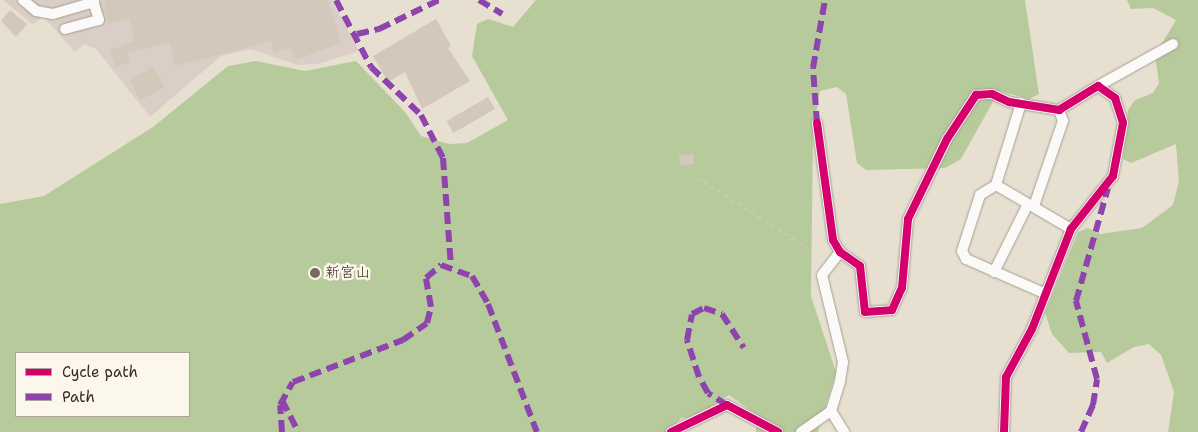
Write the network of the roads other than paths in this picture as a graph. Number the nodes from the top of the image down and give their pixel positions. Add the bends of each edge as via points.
1 (23, 0) edge
2 (93, 1) edge
3 (65, 29) dead end
4 (1173, 44) dead end
5 (1098, 86) junction
6 (1021, 103) junction
7 (1059, 110) junction
8 (816, 123) dead end
9 (996, 185) junction
10 (1030, 206) junction
11 (1071, 229) junction
12 (840, 252) junction
13 (994, 272) junction
14 (1044, 293) junction
15 (831, 410) junction
16 (671, 432) edge
17 (778, 432) edge
18 (802, 432) edge
19 (844, 432) edge
20 (1004, 432) edge

1 - 2 street via 36,11 53,14
2 - 3 street via 99,20
4 - 5 street
5 - 7 street
5 - 11 street via 1115,98 1123,123 1113,176
6 - 7 street
6 - 9 street
6 - 12 street via 992,94 976,95 959,117 908,219 902,288 892,310 865,312 860,266
7 - 10 street via 1063,120
8 - 12 street via 833,240
9 - 10 street
9 - 13 street via 980,196 962,251 966,259
10 - 11 street
10 - 13 street
11 - 14 street
12 - 15 street via 822,275 843,362
13 - 14 street
14 - 20 street via 1032,329 1006,377
15 - 18 street
15 - 19 street
16 - 17 street via 727,405

